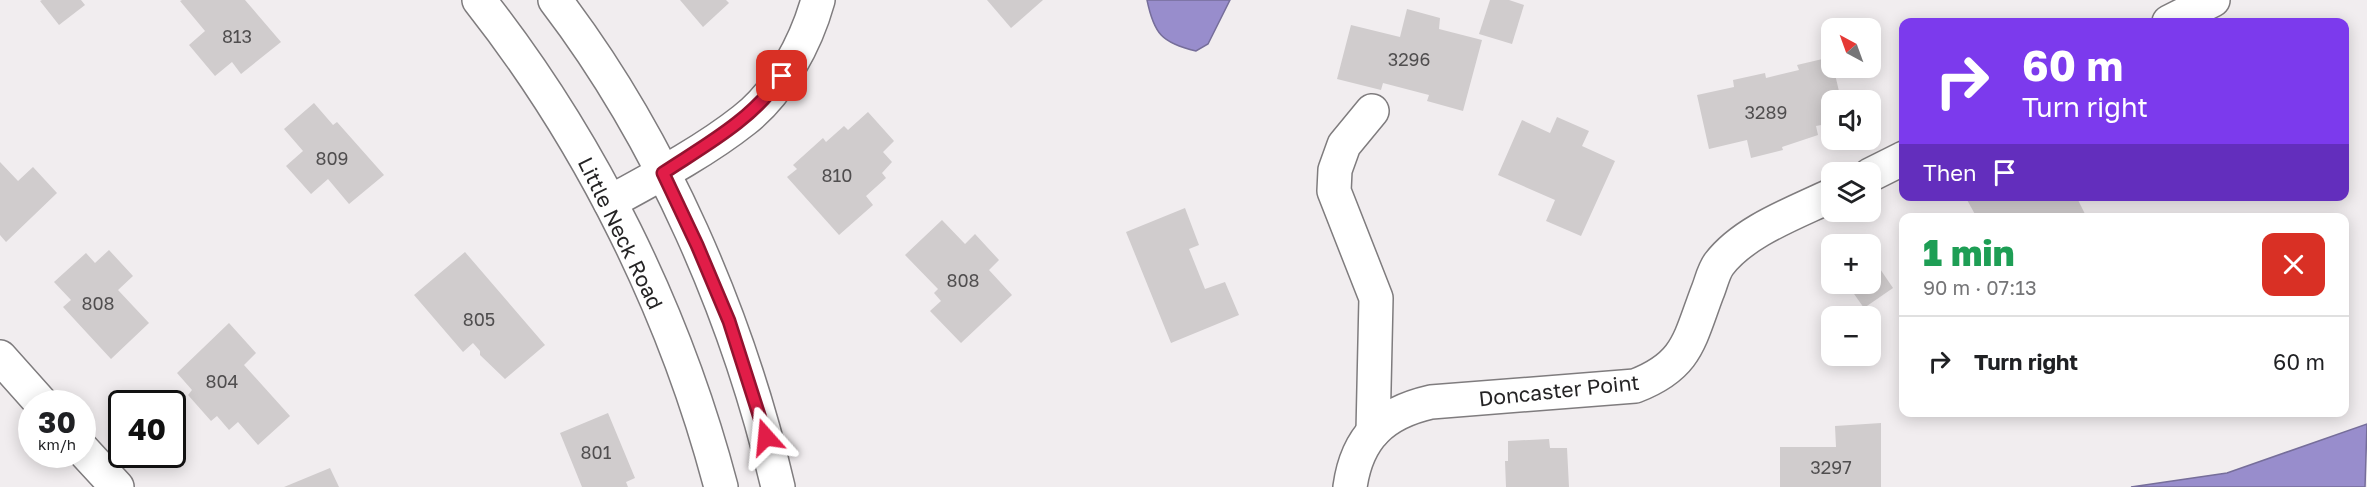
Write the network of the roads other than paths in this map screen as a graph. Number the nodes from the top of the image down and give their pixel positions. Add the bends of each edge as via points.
1 (479, 0) edge
2 (555, 0) edge
3 (818, 0) edge
4 (2213, 0) edge
5 (2177, 18) edge
6 (1372, 111) dead end
7 (1899, 160) edge
8 (1881, 170) edge
9 (663, 173) junction
10 (1821, 200) edge
11 (610, 202) junction
12 (0, 357) edge
13 (29, 390) edge
14 (1373, 432) junction
15 (96, 464) edge
16 (117, 487) edge
17 (721, 487) edge
18 (778, 487) edge
19 (1350, 487) edge

1 - 11 street, Little Neck Road via 555,106
2 - 9 street via 611,83
3 - 9 street via 794,58 770,94 745,120
4 - 5 street
6 - 14 street via 1344,145 1335,170 1334,191 1376,298
7 - 8 street
9 - 11 street
9 - 18 street via 729,321
10 - 14 street, Doncaster Point via 1740,241 1718,265 1686,350 1658,377 1635,386 1431,402 1406,408
11 - 17 street, Little Neck Road via 687,379
12 - 13 street
14 - 19 street, Doncaster Point via 1353,469
15 - 16 street

